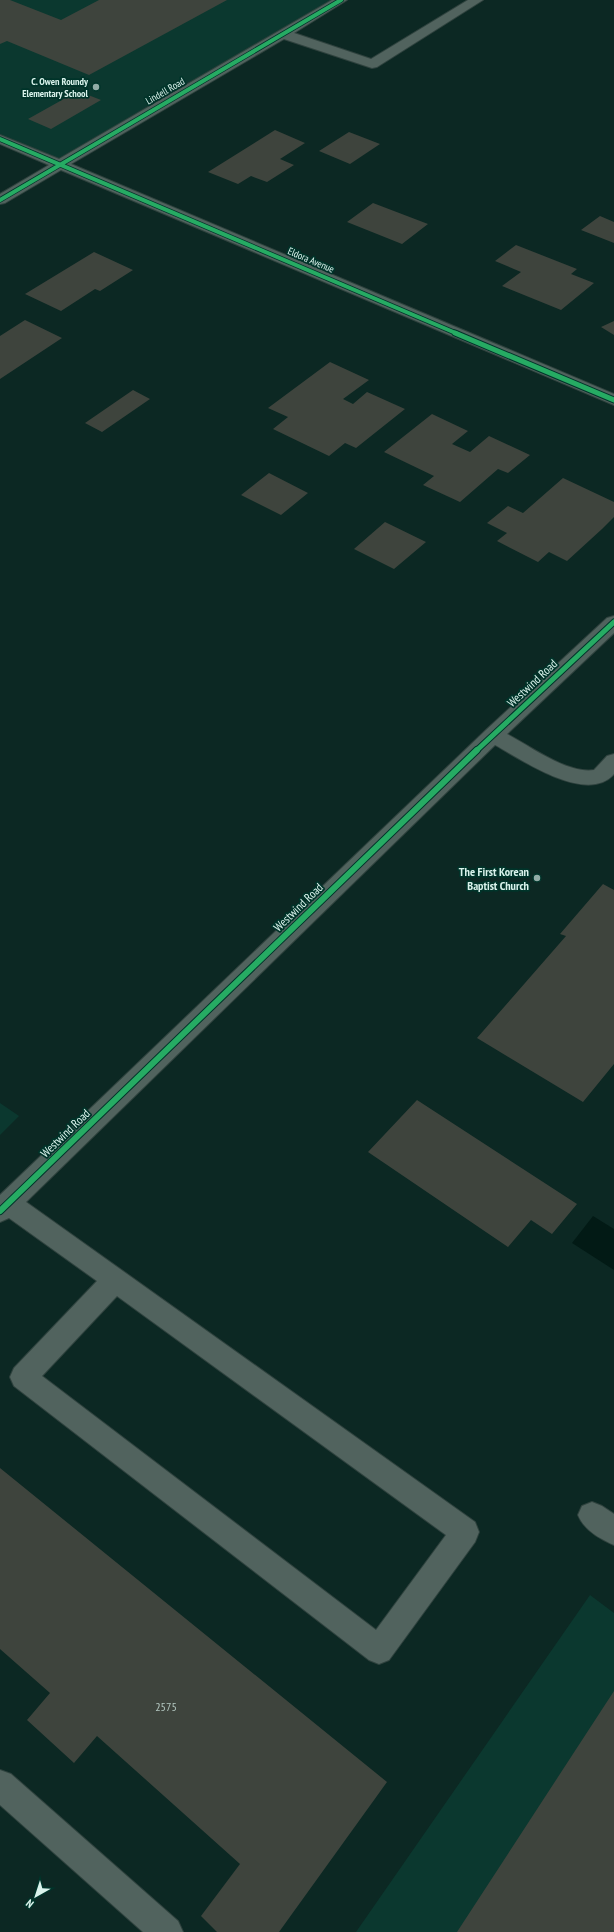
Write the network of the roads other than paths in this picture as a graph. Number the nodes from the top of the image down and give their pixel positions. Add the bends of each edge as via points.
1 (340, 0) edge
2 (477, 0) edge
3 (284, 34) junction
4 (0, 139) edge
5 (60, 165) junction
6 (0, 200) edge
7 (614, 400) edge
8 (614, 622) edge
9 (492, 735) junction
10 (614, 761) edge
11 (4, 1207) edge
12 (116, 1279) junction
13 (592, 1515) dead end
14 (614, 1531) edge
15 (0, 1785) edge
16 (167, 1932) edge

1 - 3 street, Lindell Road
2 - 3 street via 372,64
3 - 5 street, Lindell Road
4 - 5 street, Eldora Avenue
5 - 6 street, Lindell Road
5 - 7 street, Eldora Avenue
8 - 9 street, Westwind Road
9 - 10 street via 567,775 582,778 599,776
9 - 11 street, Westwind Road
11 - 12 street
12 - 12 street via 465,1532 379,1650 23,1378
13 - 14 street
15 - 16 street

